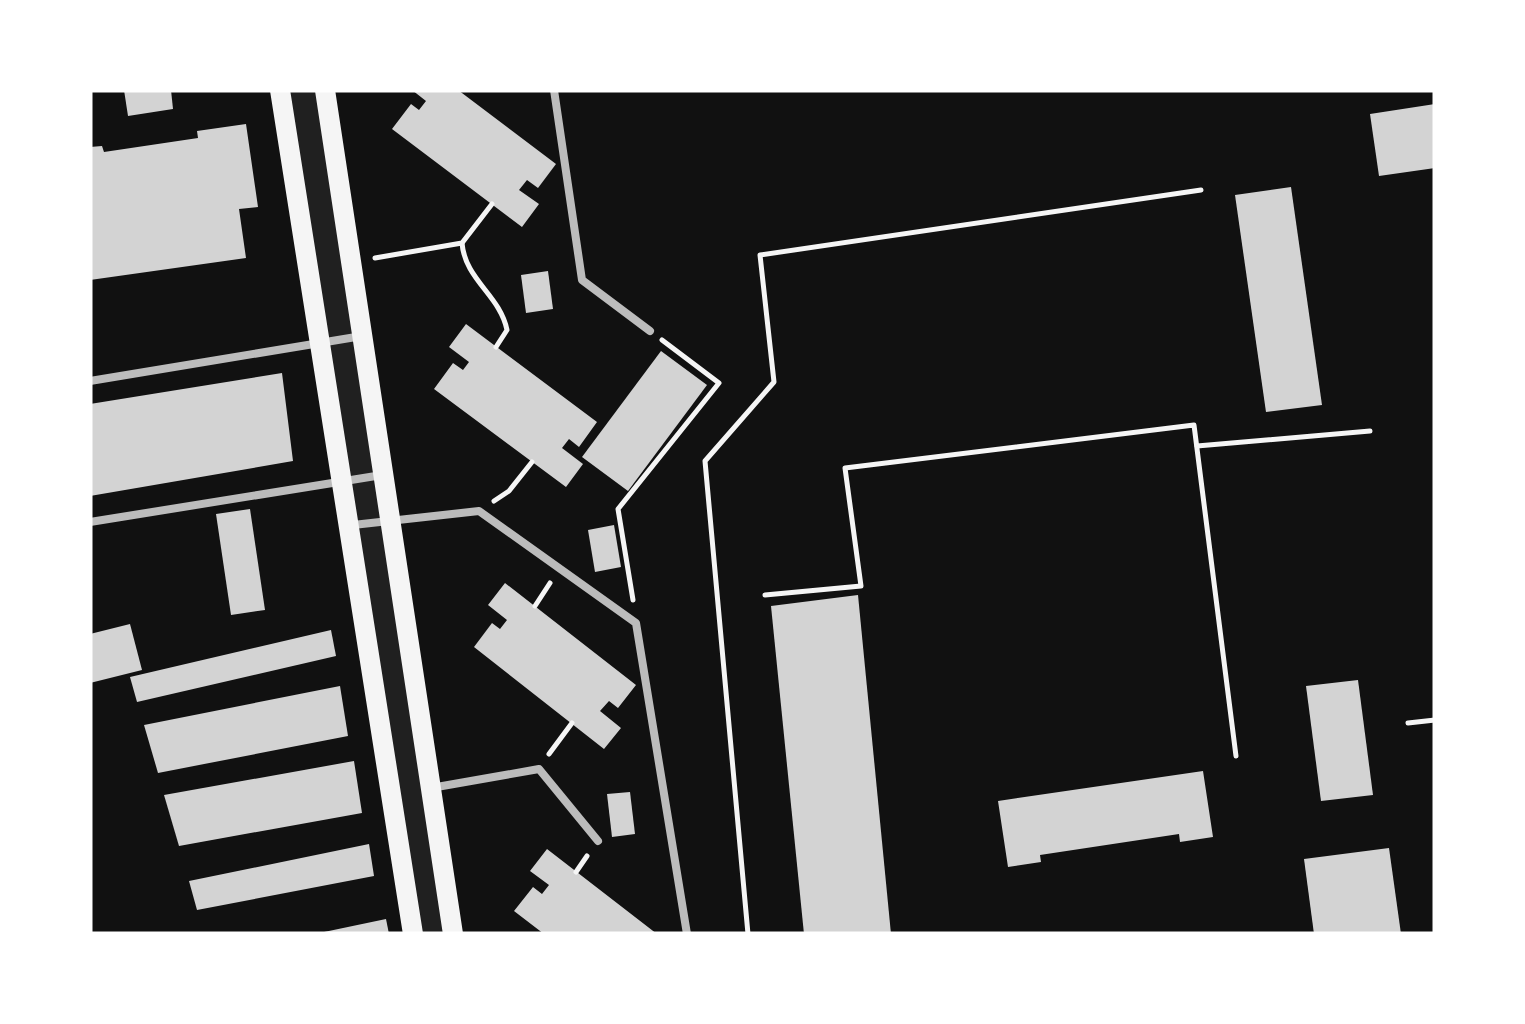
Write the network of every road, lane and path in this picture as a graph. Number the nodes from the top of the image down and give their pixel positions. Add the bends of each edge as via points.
1 (280, 90) edge
2 (325, 90) edge
3 (554, 90) edge
4 (1201, 190) dead end
5 (492, 204) dead end
6 (462, 243) junction
7 (371, 259) dead end
8 (650, 332) joint
9 (362, 336) junction
10 (321, 342) junction
11 (496, 347) dead end
12 (90, 381) edge
13 (1370, 431) dead end
14 (1197, 446) junction
15 (532, 462) dead end
16 (383, 474) junction
17 (342, 481) junction
18 (479, 510) junction
19 (390, 521) junction
20 (90, 522) edge
21 (349, 526) junction
22 (560, 568) junction
23 (765, 595) dead end
24 (534, 606) dead end
25 (636, 623) junction
26 (1435, 720) edge
27 (572, 723) dead end
28 (1408, 723) dead end
29 (1236, 756) dead end
30 (538, 769) junction
31 (431, 788) junction
32 (598, 842) dead end
33 (413, 934) edge
34 (453, 934) edge
35 (688, 934) edge
36 (748, 934) edge

1 - 10 main road
2 - 9 main road
3 - 8 lane via 582,280
4 - 36 path via 760,255 774,382 705,461
5 - 6 path
6 - 7 path
6 - 11 path via 464,262 504,315 507,330
8 - 25 path via 719,383 618,510
9 - 10 lane
9 - 16 main road
10 - 12 lane
10 - 17 main road
13 - 14 path
14 - 23 path via 1194,425 845,468 861,586
14 - 29 path
15 - 18 path via 509,491
16 - 17 lane
16 - 19 main road
17 - 20 lane
17 - 21 main road
18 - 19 lane
18 - 22 lane
19 - 21 lane
19 - 31 main road
21 - 33 main road
22 - 24 path
22 - 25 lane
25 - 35 lane
26 - 28 path
27 - 30 path
30 - 31 lane
30 - 32 lane
31 - 34 main road

